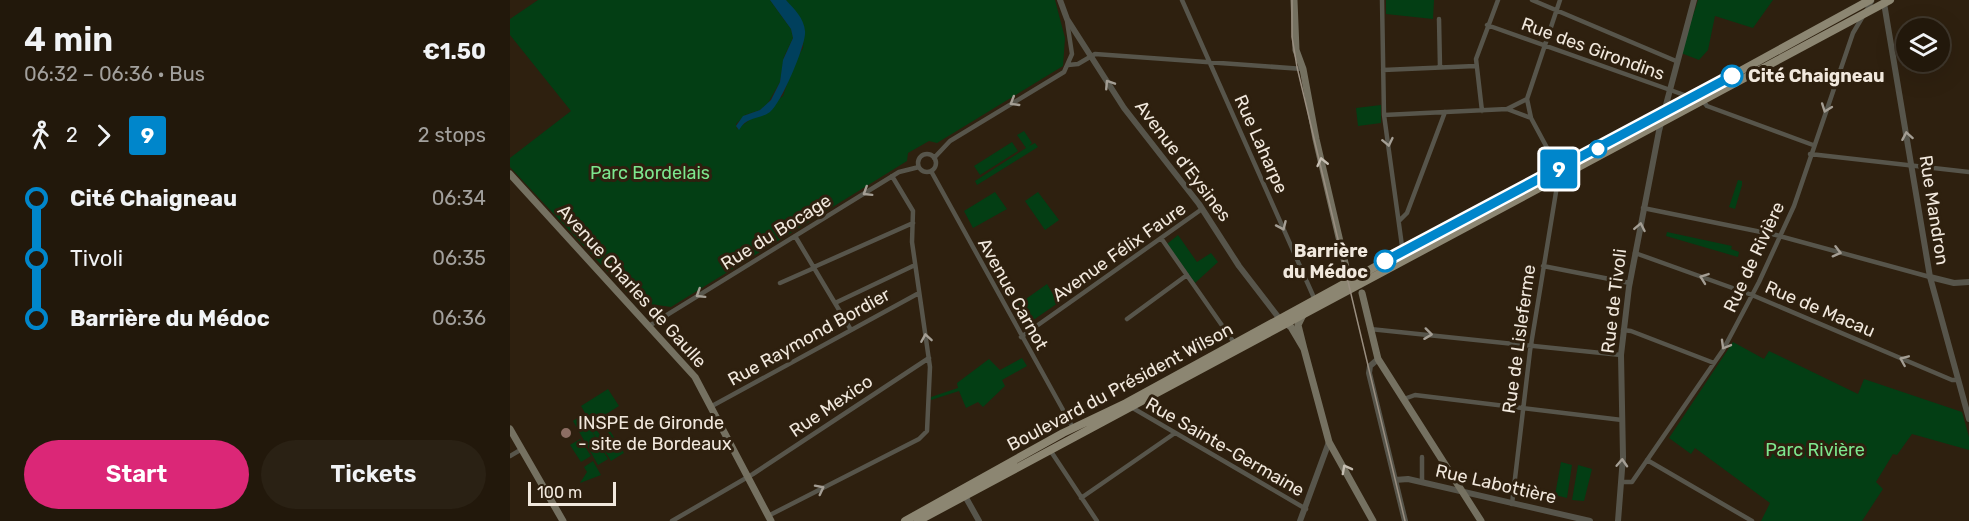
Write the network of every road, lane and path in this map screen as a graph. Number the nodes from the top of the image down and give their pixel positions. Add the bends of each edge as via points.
1 (1060, 0) edge
2 (1182, 0) edge
3 (1294, 0) edge
4 (1382, 0) edge
5 (1498, 0) edge
6 (1532, 0) edge
7 (1560, 0) edge
8 (1694, 0) edge
9 (1871, 0) edge
10 (1885, 1) edge
11 (1556, 10) junction
12 (1863, 14) junction
13 (1067, 19) junction
14 (1439, 20) dead end
15 (1487, 25) junction
16 (1842, 25) junction
17 (1853, 33) junction
18 (1545, 45) junction
19 (1091, 56) junction
20 (1676, 61) junction
21 (1209, 62) junction
22 (1068, 65) junction
23 (1475, 66) junction
24 (1440, 67) junction
25 (1303, 69) junction
26 (1383, 70) junction
27 (1669, 90) junction
28 (1690, 97) junction
29 (1527, 99) junction
30 (1703, 101) junction
31 (1507, 110) junction
32 (1482, 111) junction
33 (1664, 111) junction
34 (1445, 112) junction
35 (1384, 115) junction
36 (1673, 117) junction
37 (1531, 118) junction
38 (1661, 124) junction
39 (1813, 145) junction
40 (1810, 154) junction
41 (934, 158) junction
42 (1912, 166) junction
43 (919, 167) junction
44 (1559, 170) junction
45 (931, 171) junction
46 (1969, 172) edge
47 (510, 174) edge
48 (892, 176) junction
49 (1556, 180) junction
50 (1643, 208) junction
51 (1202, 209) junction
52 (1399, 221) junction
53 (913, 223) junction
54 (795, 236) junction
55 (1780, 237) junction
56 (1161, 238) junction
57 (1404, 251) junction
58 (1635, 253) junction
59 (1415, 255) junction
60 (1392, 258) junction
61 (915, 265) junction
62 (1543, 266) junction
63 (814, 268) junction
64 (1187, 275) junction
65 (1930, 277) junction
66 (1349, 280) junction
67 (1969, 282) edge
68 (780, 283) dead end
69 (1365, 283) junction
70 (1630, 283) junction
71 (1352, 290) junction
72 (919, 293) junction
73 (1362, 293) junction
74 (1752, 295) junction
75 (1315, 300) junction
76 (835, 303) junction
77 (1279, 318) junction
78 (1300, 318) junction
79 (1127, 319) dead end
80 (1288, 324) junction
81 (649, 326) junction
82 (1370, 328) junction
83 (851, 330) junction
84 (1623, 330) junction
85 (1021, 337) junction
86 (1235, 344) junction
87 (1530, 346) junction
88 (1304, 349) junction
89 (1621, 355) junction
90 (1226, 356) junction
91 (929, 358) junction
92 (1378, 358) junction
93 (1714, 363) junction
94 (1958, 380) junction
95 (1404, 399) junction
96 (1967, 405) edge
97 (712, 406) junction
98 (1131, 407) junction
99 (1523, 408) junction
100 (1969, 419) edge
101 (1622, 420) junction
102 (510, 429) edge
103 (1073, 429) junction
104 (1082, 433) junction
105 (1175, 433) junction
106 (1329, 442) junction
107 (522, 449) junction
108 (1050, 450) junction
109 (510, 456) edge
110 (1422, 457) dead end
111 (1647, 460) junction
112 (1006, 465) junction
113 (748, 476) junction
114 (1395, 480) junction
115 (1422, 482) junction
116 (1621, 482) junction
117 (1463, 492) junction
118 (965, 496) junction
119 (1081, 498) junction
120 (1512, 504) junction
121 (1306, 509) junction
122 (769, 518) edge
123 (559, 520) edge
124 (672, 521) edge
125 (905, 521) edge
126 (918, 521) edge
127 (979, 521) edge
128 (1097, 521) edge
129 (1300, 521) edge
130 (1373, 521) edge
131 (1405, 521) edge
132 (1481, 521) edge
133 (1590, 521) edge
134 (1618, 521) edge
135 (1752, 521) edge

1 - 13 street, Avenue d'Eysines
2 - 21 street, Rue Laharpe
3 - 25 main road via 1295,41
4 - 26 street
5 - 15 street
6 - 11 street
7 - 11 street
8 - 20 street, Rue de Tivoli
9 - 12 street, Rue de Rivière
9 - 28 main road, Boulevard du Président Wilson
10 - 12 main road, Boulevard du Président Wilson
42 -> 10 street, Rue Mandron
11 - 18 street
11 - 20 street
12 - 16 main road, Boulevard du Président Wilson
12 - 17 street, Rue de Rivière
13 - 19 street, Avenue d'Eysines
13 - 22 street, Avenue d'Eysines via 1071,54
14 - 24 street
15 - 18 street, Rue des Girondins
15 - 23 street
16 - 17 street via 1851,27
16 - 30 main road, Boulevard du Président Wilson
17 -> 39 street, Rue de Rivière
18 - 27 street, Rue des Girondins
18 - 29 street
19 - 21 street
19 - 22 street
51 -> 19 street, Avenue d'Eysines via 1124,108
20 - 27 street, Rue de Tivoli
21 - 25 street
21 -> 75 street, Rue Laharpe
22 -> 41 street via 1064,72 950,141
23 - 24 street
23 - 32 street
24 - 26 street
66 -> 25 main road
26 - 35 street
27 - 28 street, Rue des Girondins
27 - 33 street, Rue de Tivoli
28 - 33 main road, Boulevard du Président Wilson
29 - 31 street
29 - 37 street
30 - 36 main road, Boulevard du Président Wilson
30 - 39 street via 1707,106
31 - 32 street
31 - 37 street
32 - 34 street
33 - 36 street
33 - 38 street, Rue de Tivoli
33 - 44 main road, Boulevard du Président Wilson
34 - 35 street
34 - 52 street via 1407,213
35 -> 52 street
36 - 38 main road, Boulevard du Président Wilson
37 - 44 street
38 - 49 main road, Boulevard du Président Wilson
38 - 50 street, Rue de Tivoli
39 - 40 street, Rue de Rivière
40 - 42 street
40 - 55 street, Rue de Rivière
41 - 43 street via 922,155
41 - 45 street
42 - 46 street
42 - 65 street, Rue Mandron
43 - 45 street
43 - 48 street, Rue du Bocage
44 - 57 main road, Boulevard du Président Wilson
45 - 85 street, Avenue Carnot
47 - 81 main road, Avenue Charles de Gaulle
48 - 53 street via 913,211
48 -> 54 street, Rue du Bocage
49 - 59 main road, Boulevard du Président Wilson
49 - 62 street, Rue de Lisleferme
50 - 55 street
58 -> 50 street, Rue de Tivoli
51 - 56 street, Avenue Félix Faure
51 - 77 street, Avenue d'Eysines
52 - 57 street
53 - 61 street
53 - 63 street
54 - 63 street
54 -> 81 street, Rue du Bocage
55 -> 65 street
55 - 74 street, Rue de Rivière
56 - 64 street
56 - 85 street, Avenue Félix Faure
57 - 59 street
57 - 60 main road, Boulevard du Président Wilson
58 - 70 street, Rue de Tivoli
74 -> 58 street, Rue de Macau
59 - 69 main road, Boulevard du Président Wilson
60 - 66 main road, Boulevard du Président Wilson
60 - 69 main road
61 - 72 street
61 - 76 street
62 - 70 street
62 - 87 street, Rue de Lisleferme
63 - 68 street
63 - 76 street
64 - 79 street
64 - 86 street
65 - 67 street
65 - 94 street, Rue Mandron
66 - 75 main road, Boulevard du Président Wilson
66 - 78 main road
69 - 71 main road, Boulevard du Président Wilson
69 - 73 main road
70 - 84 street, Rue de Tivoli
71 - 73 main road
71 - 78 main road, Boulevard du Président Wilson
72 - 83 street, Rue Raymond Bordier
91 -> 72 street
73 - 82 main road
74 -> 93 street, Rue de Rivière
94 -> 74 street, Rue de Macau
75 - 77 main road, Boulevard du Président Wilson
76 - 83 street
77 - 80 main road
77 - 86 main road, Boulevard du Président Wilson
77 - 90 street
78 - 80 main road, Boulevard du Président Wilson
78 - 88 main road
80 - 88 main road
80 - 90 main road, Boulevard du Président Wilson
81 - 97 main road, Avenue Charles de Gaulle via 695,377
82 -> 87 street
82 - 92 main road
83 - 97 street, Rue Raymond Bordier
84 - 89 street, Rue de Tivoli
84 - 93 street
85 - 103 street, Avenue Carnot
86 - 103 main road, Boulevard du Président Wilson
87 - 89 street
87 - 99 street, Rue de Lisleferme
88 - 106 main road
89 - 101 street, Rue de Tivoli
90 - 98 main road, Boulevard du Président Wilson
91 - 113 street, Rue Mexico
122 -> 91 street via 924,435
92 - 95 main road
92 - 114 street via 1369,373
93 - 111 street, Rue de Rivière
94 - 96 street, Rue Mandron
95 - 99 street via 1415,395
95 - 117 main road
96 - 100 street, Rue Mandron
97 - 113 main road, Avenue Charles de Gaulle
98 - 104 main road, Boulevard du Président Wilson
98 - 105 street, Rue Sainte-Germaine
99 - 101 street
99 - 120 street, Rue de Lisleferme
116 -> 101 street, Rue de Tivoli
102 - 107 main road
103 - 104 street
103 - 112 main road, Boulevard du Président Wilson
104 - 108 main road, Boulevard du Président Wilson
105 - 119 street
105 - 121 street, Rue Sainte-Germaine
106 - 121 street
130 -> 106 main road
107 - 109 street
107 - 123 main road
108 - 118 main road, Boulevard du Président Wilson
108 - 119 street
110 - 115 street
111 - 116 street, Rue de Rivière via 1632,482
111 - 135 street
112 - 118 street
112 - 125 main road, Boulevard du Président Wilson
113 - 122 main road, Avenue Charles de Gaulle
113 - 124 street, Rue Mexico
114 - 115 street, Rue Labottière
114 - 131 street
115 - 117 street, Rue Labottière
116 - 134 street, Rue de Tivoli
117 - 120 street, Rue Labottière
117 - 132 main road
118 - 126 main road, Boulevard du Président Wilson
118 - 127 street
119 - 128 street
120 - 133 street, Rue Labottière
121 - 129 street

